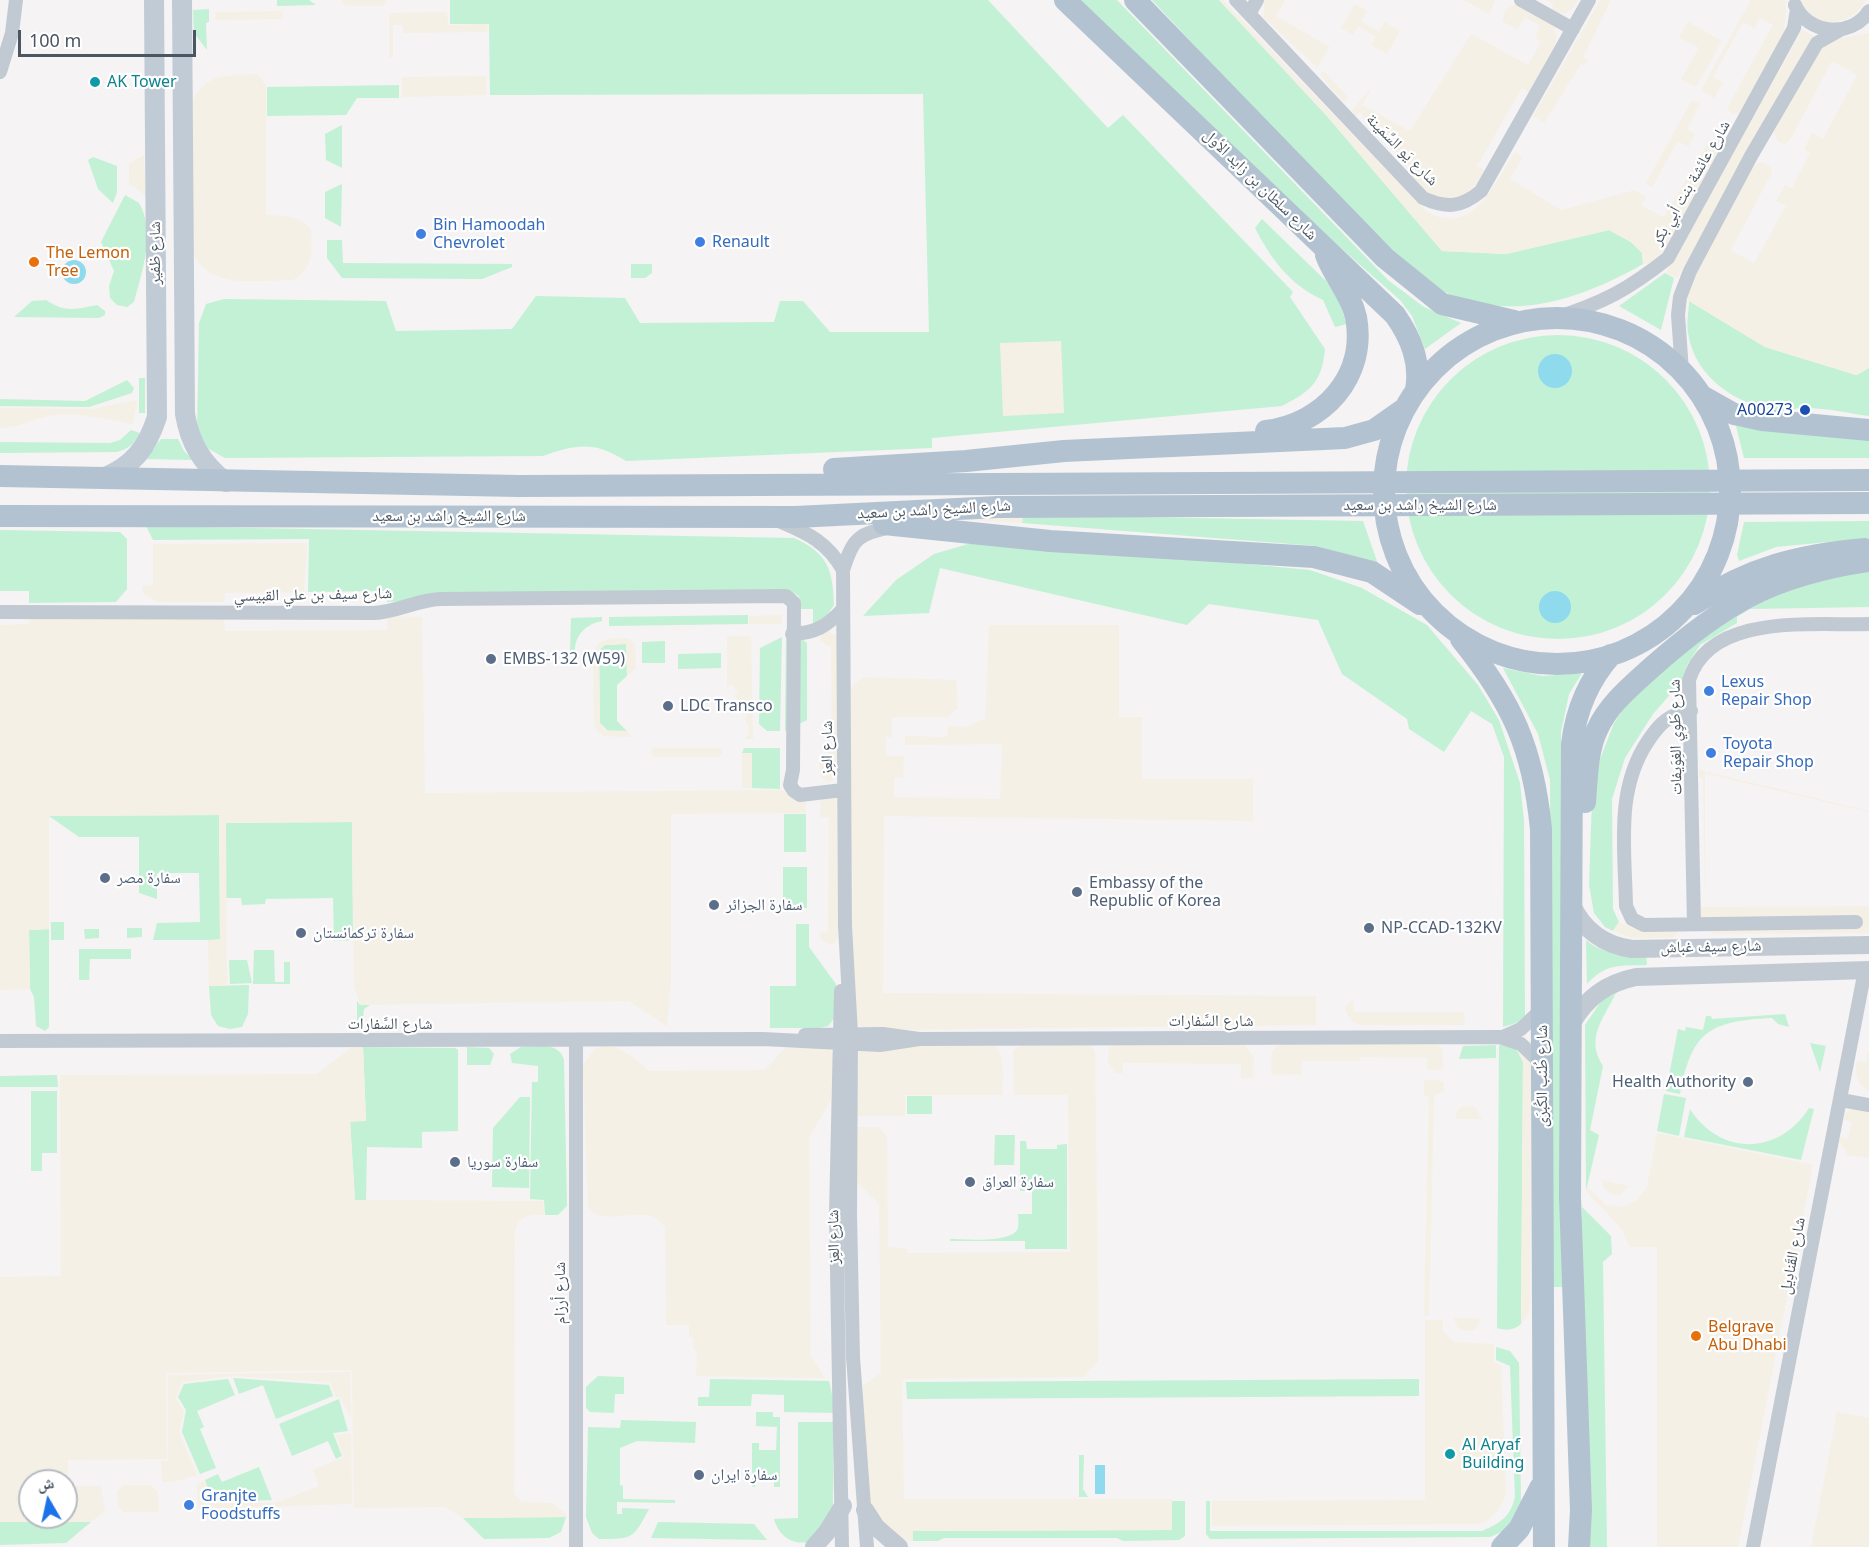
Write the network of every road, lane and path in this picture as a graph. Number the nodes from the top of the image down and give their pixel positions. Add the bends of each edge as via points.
1 (16, 0) edge
2 (154, 0) edge
3 (182, 0) edge
4 (1065, 0) edge
5 (1135, 0) edge
6 (1236, 0) edge
7 (1257, 0) edge
8 (1521, 0) edge
9 (1589, 0) edge
10 (1795, 4) edge
11 (1869, 11) edge
12 (1249, 14) junction
13 (1862, 25) edge
14 (1573, 29) junction
15 (1842, 29) junction
16 (0, 72) edge
17 (1323, 245) junction
18 (1556, 318) junction
19 (1518, 322) junction
20 (1682, 371) junction
21 (1702, 396) junction
22 (1410, 400) junction
23 (1869, 430) edge
24 (1197, 446) junction
25 (0, 476) edge
26 (100, 479) junction
27 (1869, 480) edge
28 (226, 482) junction
29 (519, 486) junction
30 (1869, 503) edge
31 (765, 515) junction
32 (0, 516) edge
33 (796, 517) junction
34 (899, 525) junction
35 (1869, 548) edge
36 (1869, 561) edge
37 (843, 570) junction
38 (843, 609) junction
39 (0, 612) edge
40 (1677, 615) junction
41 (1444, 622) junction
42 (1869, 624) edge
43 (792, 634) junction
44 (1611, 655) junction
45 (1691, 711) junction
46 (843, 790) junction
47 (1572, 880) junction
48 (1572, 905) junction
49 (1856, 922) dead end
50 (1806, 923) junction
51 (1694, 924) junction
52 (1807, 945) junction
53 (1869, 945) edge
54 (1673, 948) junction
55 (1867, 970) edge
56 (1675, 975) junction
57 (1542, 1009) junction
58 (1572, 1023) junction
59 (1503, 1037) junction
60 (845, 1039) junction
61 (576, 1040) junction
62 (0, 1041) edge
63 (1543, 1065) junction
64 (1840, 1100) junction
65 (1869, 1105) edge
66 (1542, 1484) junction
67 (843, 1506) junction
68 (865, 1510) junction
69 (576, 1547) edge
70 (814, 1547) edge
71 (842, 1547) edge
72 (867, 1547) edge
73 (899, 1547) edge
74 (1502, 1547) edge
75 (1544, 1547) edge
76 (1579, 1547) edge
77 (1753, 1547) edge

1 - 16 street via 12,33
2 - 26 main road, شارع ظفير via 157,417 137,457 126,468
3 - 28 main road, شارع ظفير via 185,414 198,453
4 - 17 main road, شارع سلطان بن زايد الأول
5 - 19 main road via 1384,258 1442,304
6 - 12 street, شارع يَو السِّمَينة
7 - 12 street
8 - 14 street
9 - 14 street, شارع يَو السِّمَينة
10 - 15 street via 1805,19 1816,26
10 - 18 street, شارع عائشة بنت أبي بكر via 1794,28 1668,258 1635,284 1601,303
11 - 13 street
12 - 14 street, شارع يَو السِّمَينة via 1423,198 1450,205 1467,203 1482,191
13 - 15 street
15 - 20 street via 1817,43 1690,271 1678,315
17 - 22 main road, شارع سلطان بن زايد الأول via 1405,328 1419,375
17 - 24 main road via 1355,316 1356,352 1343,386 1318,413 1286,429 1222,436
18 - 19 main road
18 - 20 main road via 1591,321 1624,332 1646,342
19 - 22 main road via 1494,329 1451,354
20 - 21 main road
21 - 23 main road via 1734,414 1762,420
21 - 40 main road via 1718,426 1728,459 1728,515 1716,559 1700,589
22 - 24 main road via 1400,414 1374,430 1345,438
22 - 41 main road, شارع طُنب الكُبرَى via 1391,439 1384,470 1384,502 1389,534 1400,564 1416,591
24 - 29 main road via 1064,451 866,469 627,472
25 - 26 main road, شارع الشيخ راشد بن سعيد
26 - 28 main road, شارع الشيخ راشد بن سعيد
27 - 29 main road, شارع الشيخ راشد بن سعيد, bridge
28 - 29 main road, شارع الشيخ راشد بن سعيد
30 - 33 main road, شارع الشيخ راشد بن سعيد, bridge via 998,507
31 - 32 main road, شارع الشيخ راشد بن سعيد
31 - 33 main road, شارع الشيخ راشد بن سعيد
31 - 37 street via 814,535
33 - 34 main road
34 - 37 street, شارع العِز via 864,533 854,540
34 - 41 main road via 1050,541 1314,557 1372,572
35 - 40 main road via 1819,553 1769,565 1723,584
36 - 47 main road via 1806,574 1743,598 1694,631 1622,695 1601,722 1593,742 1581,853
37 - 38 street, شارع العِز
38 - 43 street via 822,628 808,634
38 - 46 street, شارع العِز
39 - 43 street, شارع سيف بن علي القبيسي via 374,613 440,599 768,598 784,604 793,619
40 - 44 main road via 1658,631
41 - 44 main road via 1494,652 1528,661 1564,663
41 - 57 main road, شارع طُنب الكُبرَى via 1507,702 1531,764 1542,829
42 - 45 street, شارع طَوِي الغِوَيفات via 1760,627 1736,634 1706,652 1693,668 1689,680
43 - 46 street, شارع سيف بن علي القبيسي via 793,770 799,783 812,792
44 - 47 main road, شارع طُنب الكُبرَى via 1584,695 1574,728
45 - 51 street, شارع طَوِي الغِوَيفات
45 - 51 street via 1672,714 1662,722 1634,764 1626,794 1626,873 1627,911 1635,922
46 - 60 street, شارع العِز
47 - 48 main road, شارع طُنب الكُبرَى
48 - 54 street, شارع سيف غباش via 1591,932 1610,944 1632,949
48 - 58 main road, شارع طُنب الكُبرَى
49 - 50 street
50 - 51 street
50 - 52 street
52 - 53 street, شارع سيف غباش
52 - 54 street, شارع سيف غباش
54 - 56 street via 1659,954 1654,964 1659,972
55 - 56 street, شارع سيف غباش
55 - 64 street, شارع القَنادِيل
56 - 58 street, شارع سيف غباش via 1636,977 1613,983 1585,1004
57 - 59 street via 1521,1029
57 - 63 main road, شارع طُنب الكُبرَى
58 - 76 main road, شارع طُنب الكُبرَى via 1570,1197
59 - 60 street, شارع السَّفارات via 919,1039 886,1044
59 - 63 street, شارع السَّفارات via 1521,1044
60 - 61 street, شارع السَّفارات
60 - 67 street, شارع العِز via 836,1249
60 - 68 street, شارع العِز via 853,1357
61 - 62 street, شارع السَّفارات
61 - 69 street, شارع أرزام
63 - 66 main road, شارع طُنب الكُبرَى
64 - 65 street
64 - 77 street, شارع القَنادِيل
66 - 74 main road via 1519,1529
66 - 75 main road, شارع طُنب الكُبرَى
67 - 70 street
67 - 71 street, شارع العِز
68 - 72 street, شارع العِز
68 - 73 street via 876,1527

